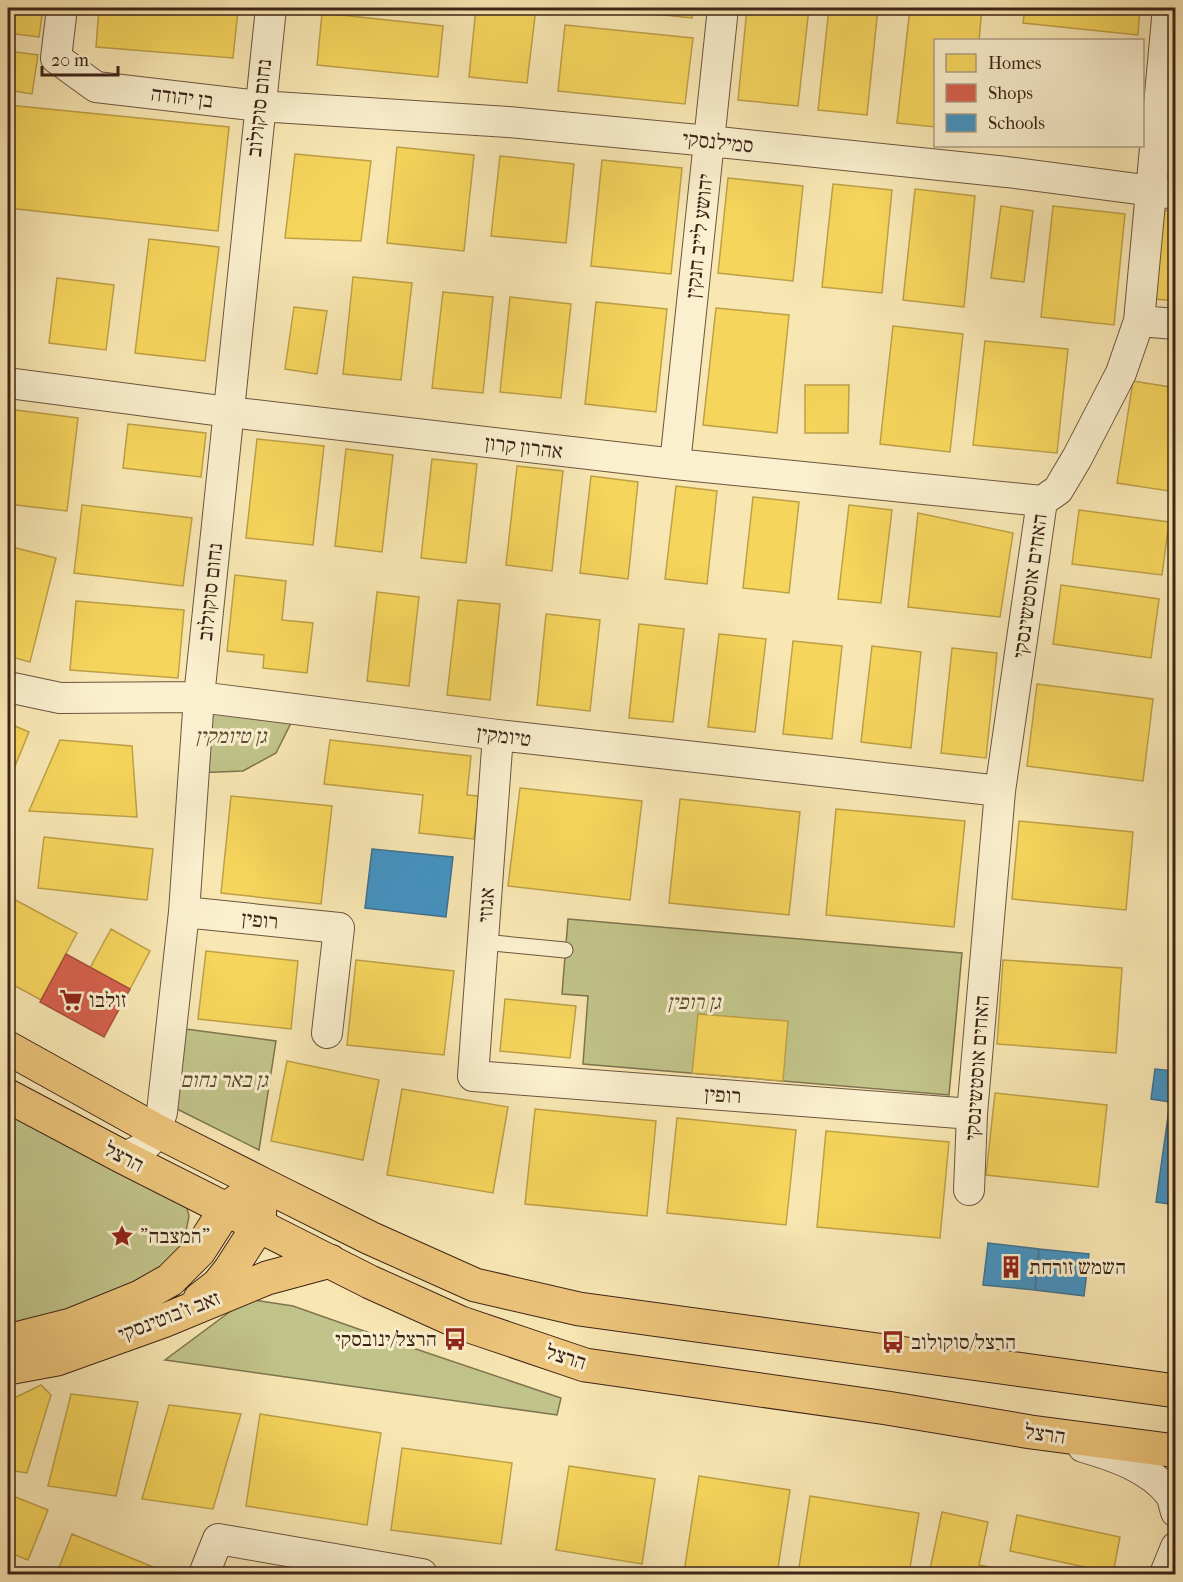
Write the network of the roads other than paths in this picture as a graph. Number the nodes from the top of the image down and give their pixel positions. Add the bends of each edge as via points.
1 (62, 8) edge
2 (271, 8) edge
3 (723, 8) edge
4 (1168, 8) edge
5 (259, 106) junction
6 (709, 141) junction
7 (1164, 193) edge
8 (1139, 321) junction
9 (1176, 324) edge
10 (8, 383) edge
11 (229, 412) junction
12 (675, 465) junction
13 (1042, 501) junction
14 (8, 687) edge
15 (199, 696) junction
16 (498, 735) junction
17 (1000, 791) junction
18 (184, 912) junction
19 (483, 942) junction
20 (566, 950) dead end
21 (327, 1033) dead end
22 (8, 1048) edge
23 (473, 1076) joint
24 (8, 1096) edge
25 (972, 1114) junction
26 (157, 1131) junction
27 (123, 1157) junction
28 (262, 1184) junction
29 (969, 1190) dead end
30 (226, 1209) junction
31 (259, 1225) junction
32 (330, 1261) junction
33 (163, 1321) junction
34 (8, 1341) edge
35 (8, 1368) edge
36 (1176, 1391) edge
37 (1031, 1432) junction
38 (1176, 1451) edge
39 (1176, 1512) edge
40 (1176, 1547) edge
41 (204, 1575) edge
42 (422, 1575) edge
43 (1165, 1575) edge

1 - 5 street, בן יהודה via 57,58 96,87
2 - 5 street, נחום סוקולוב
3 - 6 street, יהושע לייב חנקין
4 - 7 street, האחים אוסטשינסקי
5 - 6 street, סמילנסקי via 508,122
5 - 11 street, נחום סוקולוב
6 - 7 street, סמילנסקי via 1007,172
6 - 12 street, יהושע לייב חנקין
7 - 8 street, האחים אוסטשינסקי
8 - 9 street
8 - 13 street, האחים אוסטשינסקי via 1121,373 1083,448 1058,490
10 - 11 street, אהרון קרון
11 - 12 street, אהרון קרון
11 - 15 street, נחום סוקולוב
12 - 13 street, אהרון קרון
13 - 17 street, האחים אוסטשינסקי
14 - 15 street, טיומקין via 60,698
15 - 16 street, טיומקין
15 - 18 street, נחום סוקולוב
16 - 17 street, טיומקין
16 - 19 street, אגוזי
17 - 25 street, האחים אוסטשינסקי
18 - 21 street, רופין via 339,928
18 - 26 street, נחום סוקולוב
19 - 20 lane
19 - 23 street, אגוזי
22 - 26 main road, הרצל
23 - 25 street, רופין
24 - 27 main road, הרצל
25 - 29 street, האחים אוסטשינסקי
26 - 27 street via 147,1146
26 - 28 main road, הרצל
27 - 30 main road, הרצל
28 - 30 main road, זאב ז'בוטינסקי
28 - 31 main road
28 - 36 main road, הרצל via 475,1285 579,1309
30 - 31 main road, הרצל
30 - 34 main road, זאב ז'בוטינסקי via 199,1251 170,1280 140,1297 70,1325
31 - 32 main road, הרצל
31 - 33 main road via 218,1285
32 - 33 main road, זאב ז'בוטינסקי via 267,1278
32 - 37 main road, הרצל via 461,1323 585,1365
33 - 35 main road, זאב ז'בוטינסקי via 57,1359
37 - 38 main road, הרצל
37 - 39 street via 1107,1454 1141,1470 1171,1496
40 - 43 street
41 - 42 street via 218,1539

